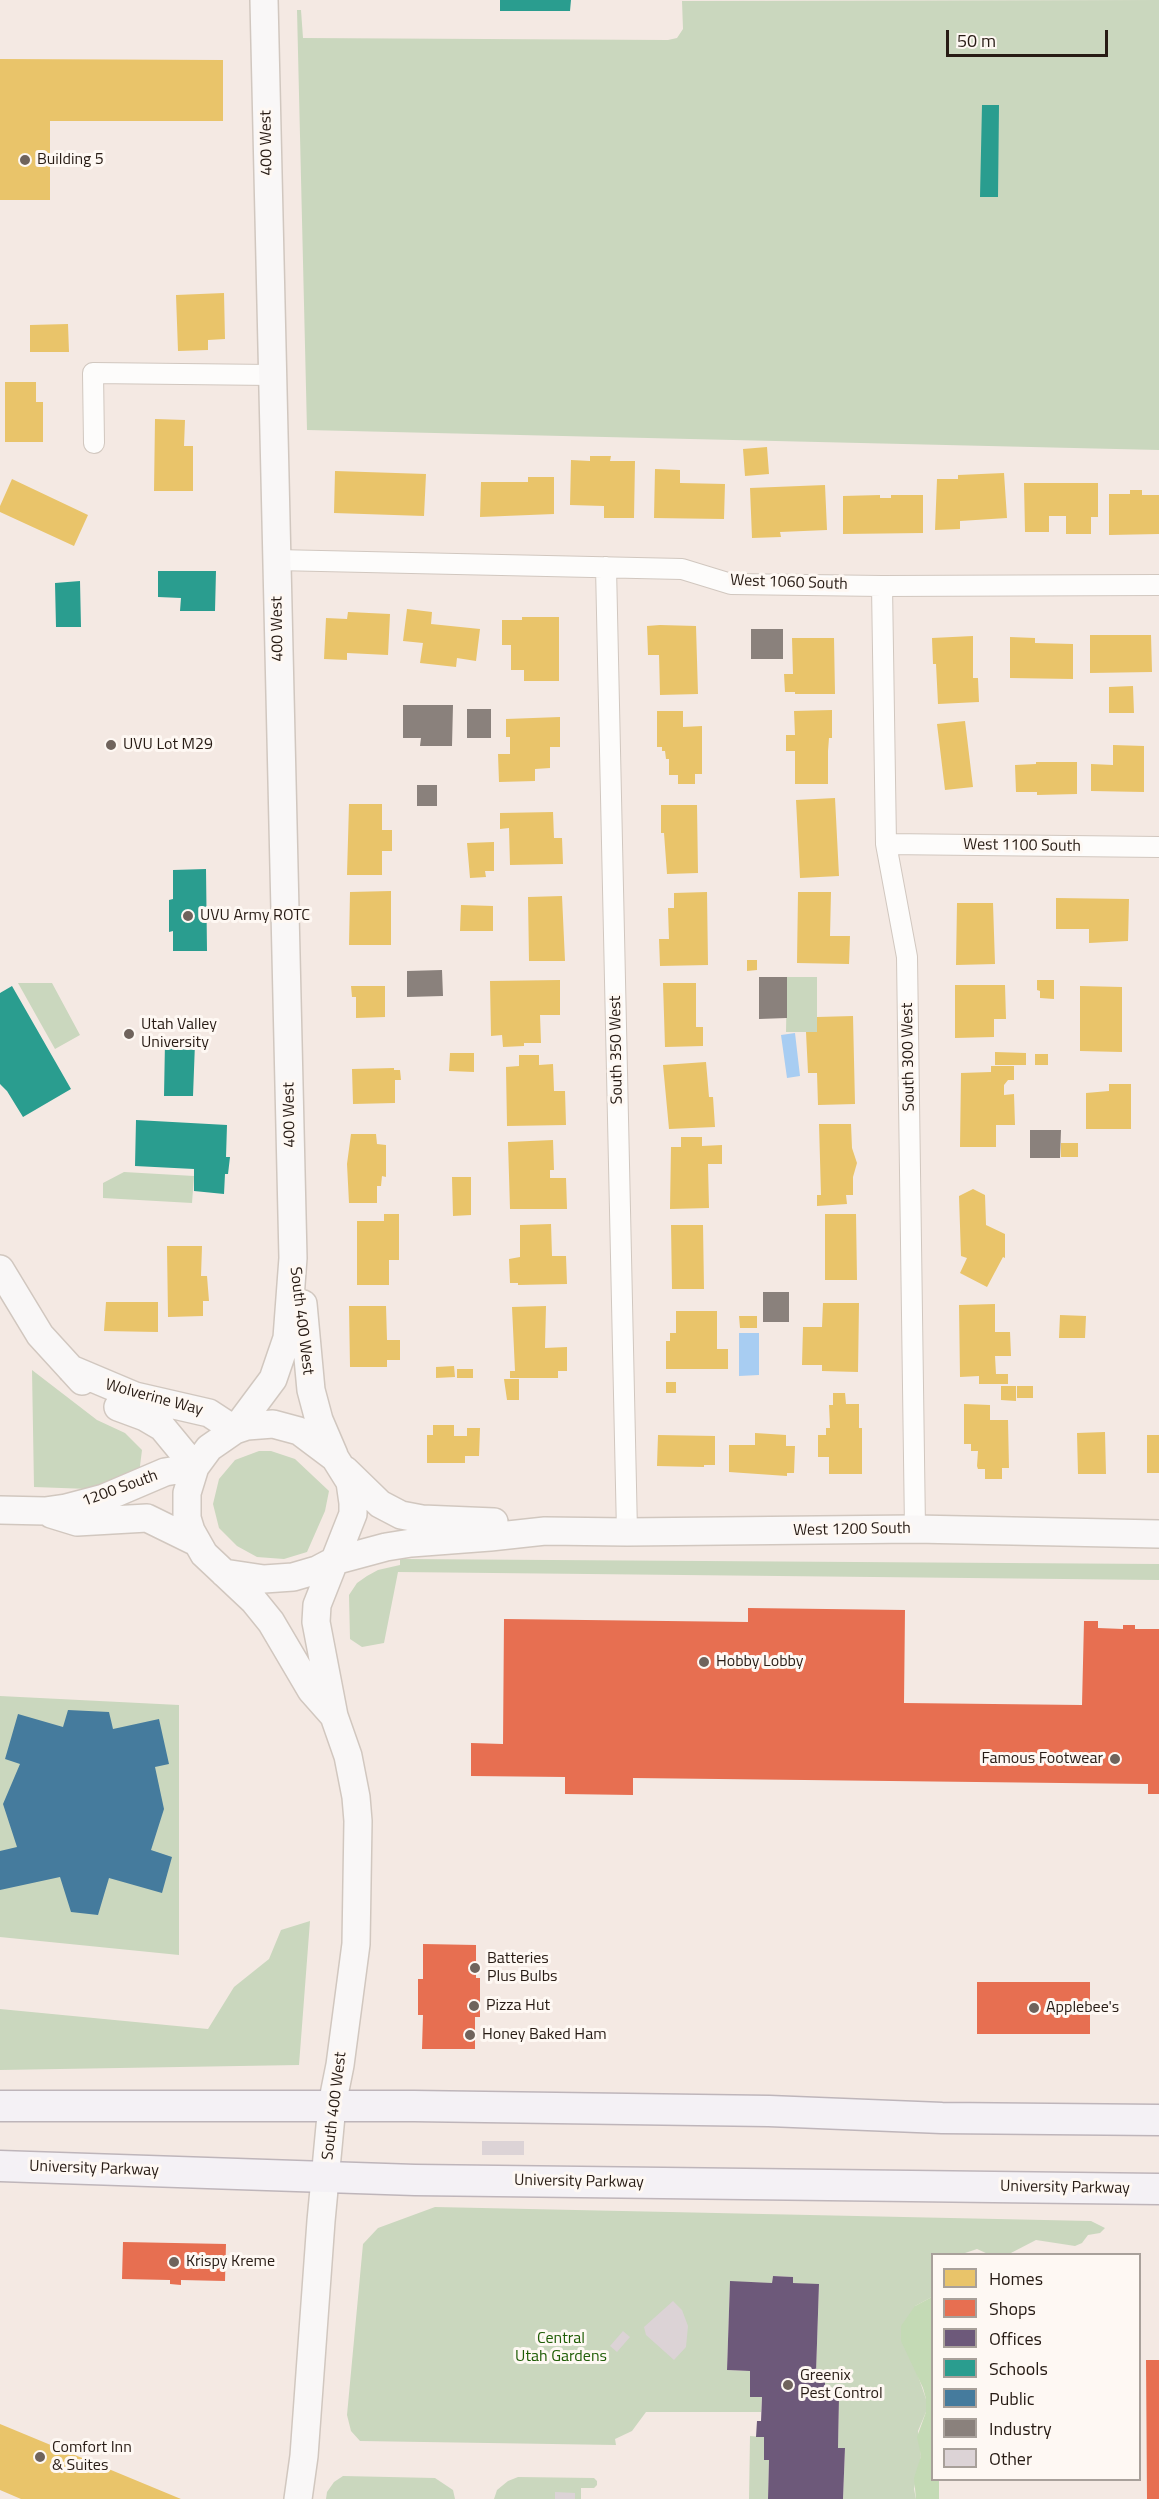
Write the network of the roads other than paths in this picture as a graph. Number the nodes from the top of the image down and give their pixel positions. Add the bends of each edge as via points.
1 (264, 0) edge
2 (271, 375) junction
3 (94, 443) dead end
4 (276, 560) junction
5 (606, 567) junction
6 (1159, 585) edge
7 (882, 586) junction
8 (886, 844) junction
9 (1159, 848) edge
10 (293, 1258) junction
11 (0, 1269) edge
12 (71, 1369) junction
13 (235, 1430) junction
14 (340, 1463) junction
15 (195, 1467) junction
16 (0, 1510) edge
17 (45, 1511) junction
18 (915, 1529) junction
19 (545, 1531) junction
20 (627, 1532) junction
21 (1159, 1534) edge
22 (196, 1542) junction
23 (334, 1561) junction
24 (224, 1573) junction
25 (334, 1716) junction
26 (332, 2105) junction
27 (0, 2106) edge
28 (1159, 2120) edge
29 (0, 2166) edge
30 (326, 2177) junction
31 (1159, 2189) edge
32 (298, 2499) edge

1 - 2 main road, 400 West
2 - 3 street via 93,373
2 - 4 main road, 400 West
4 - 5 street, West 1060 South
4 - 10 main road, 400 West
5 - 7 street, West 1060 South via 681,569 731,584
5 - 20 street, South 350 West
6 - 7 street, West 1060 South
7 - 8 street, South 300 West
8 - 9 street, West 1100 South
8 - 18 street, South 300 West via 907,957
10 - 13 main road, South 400 West via 283,1355 268,1387
10 - 14 main road, South 400 West via 301,1290 310,1390 319,1420
11 - 12 main road, Wolverine Way via 40,1335
12 - 13 main road, Wolverine Way via 135,1396 209,1413
12 - 15 main road, Wolverine Way via 103,1399 162,1427
13 - 14 main road via 260,1424 286,1426 299,1431
13 - 15 main road via 209,1448
14 - 19 main road, West 1200 South via 380,1504 401,1515 502,1522
14 - 23 main road via 352,1492 353,1514
15 - 17 main road, 1200 South via 165,1472 87,1503
15 - 22 main road via 186,1506
16 - 17 main road, 1200 South
17 - 22 main road, 1200 South via 77,1522 147,1518
18 - 20 main road, West 1200 South
18 - 21 main road, West 1200 South
19 - 20 main road, West 1200 South
19 - 23 main road, West 1200 South via 411,1542
22 - 24 main road
23 - 24 main road via 293,1577 264,1579
23 - 25 main road, South 400 West via 317,1605 316,1622
24 - 25 main road, South 400 West via 271,1622 311,1690
25 - 26 main road, South 400 West via 350,1766 358,1821 356,1944
26 - 27 main road
26 - 28 main road
26 - 30 main road, South 400 West
29 - 30 main road, University Parkway
30 - 31 main road, University Parkway
30 - 32 main road, South 400 West

